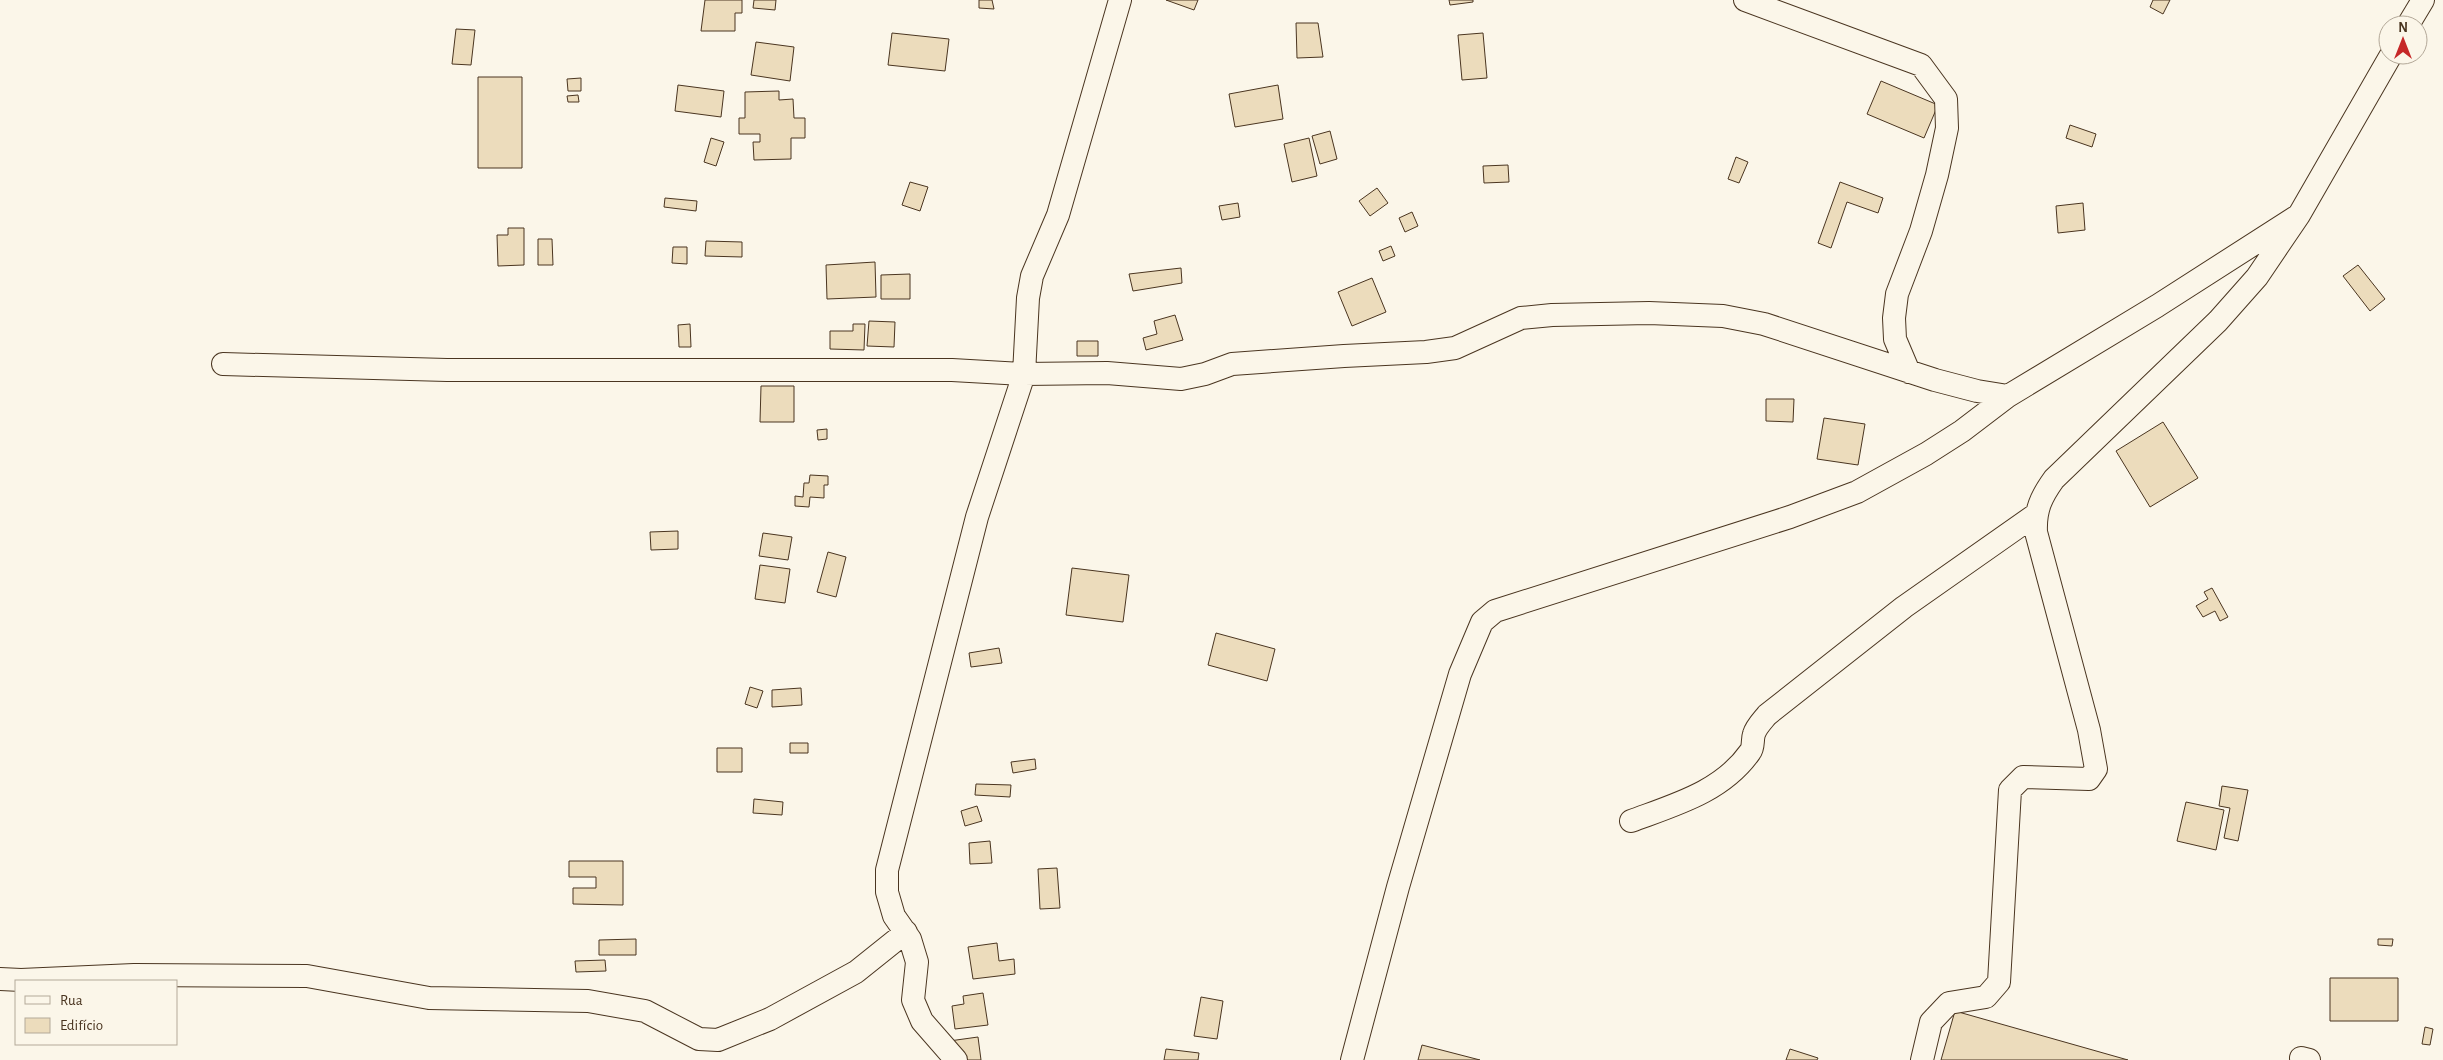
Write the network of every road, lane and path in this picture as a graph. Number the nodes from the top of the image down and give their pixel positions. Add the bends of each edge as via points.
1 (1120, 0) edge
2 (1746, 0) edge
3 (2423, 0) edge
4 (2414, 15) edge
5 (2385, 65) edge
6 (2299, 216) junction
7 (224, 364) dead end
8 (1909, 372) junction
9 (1024, 374) junction
10 (2008, 396) junction
11 (2035, 515) junction
12 (1631, 821) dead end
13 (906, 932) junction
14 (0, 979) edge
15 (956, 1060) edge
16 (1352, 1060) edge
17 (1922, 1060) edge

1 - 9 street via 1058,215 1032,276
2 - 8 street via 1921,64 1946,99 1947,128 1937,175 1921,231 1897,294 1895,339
3 - 4 street
5 - 6 street
6 - 10 street
6 - 11 street via 2257,277 2218,321 2054,479 2042,495
7 - 9 street via 448,370 952,370
8 - 9 street via 1764,324 1723,316 1649,313 1522,318 1455,348 1232,364 1181,378 1107,373
8 - 10 street
9 - 13 street via 977,517 887,870 887,892 894,916
10 - 16 street via 1934,449 1856,492 1790,517 1496,611 1482,622 1460,674 1435,757
11 - 12 street via 1904,607 1767,715 1754,732 1752,750 1715,786 1689,800
11 - 17 street via 2036,532 2089,730 2096,769 2089,779 2023,777 2010,790 1998,982 1986,997 1949,1002 1931,1022
13 - 14 street via 856,972 770,1019 718,1040 699,1039 645,1011 588,1002 428,998 307,976 134,975
13 - 15 street via 916,962 914,1000 922,1021

